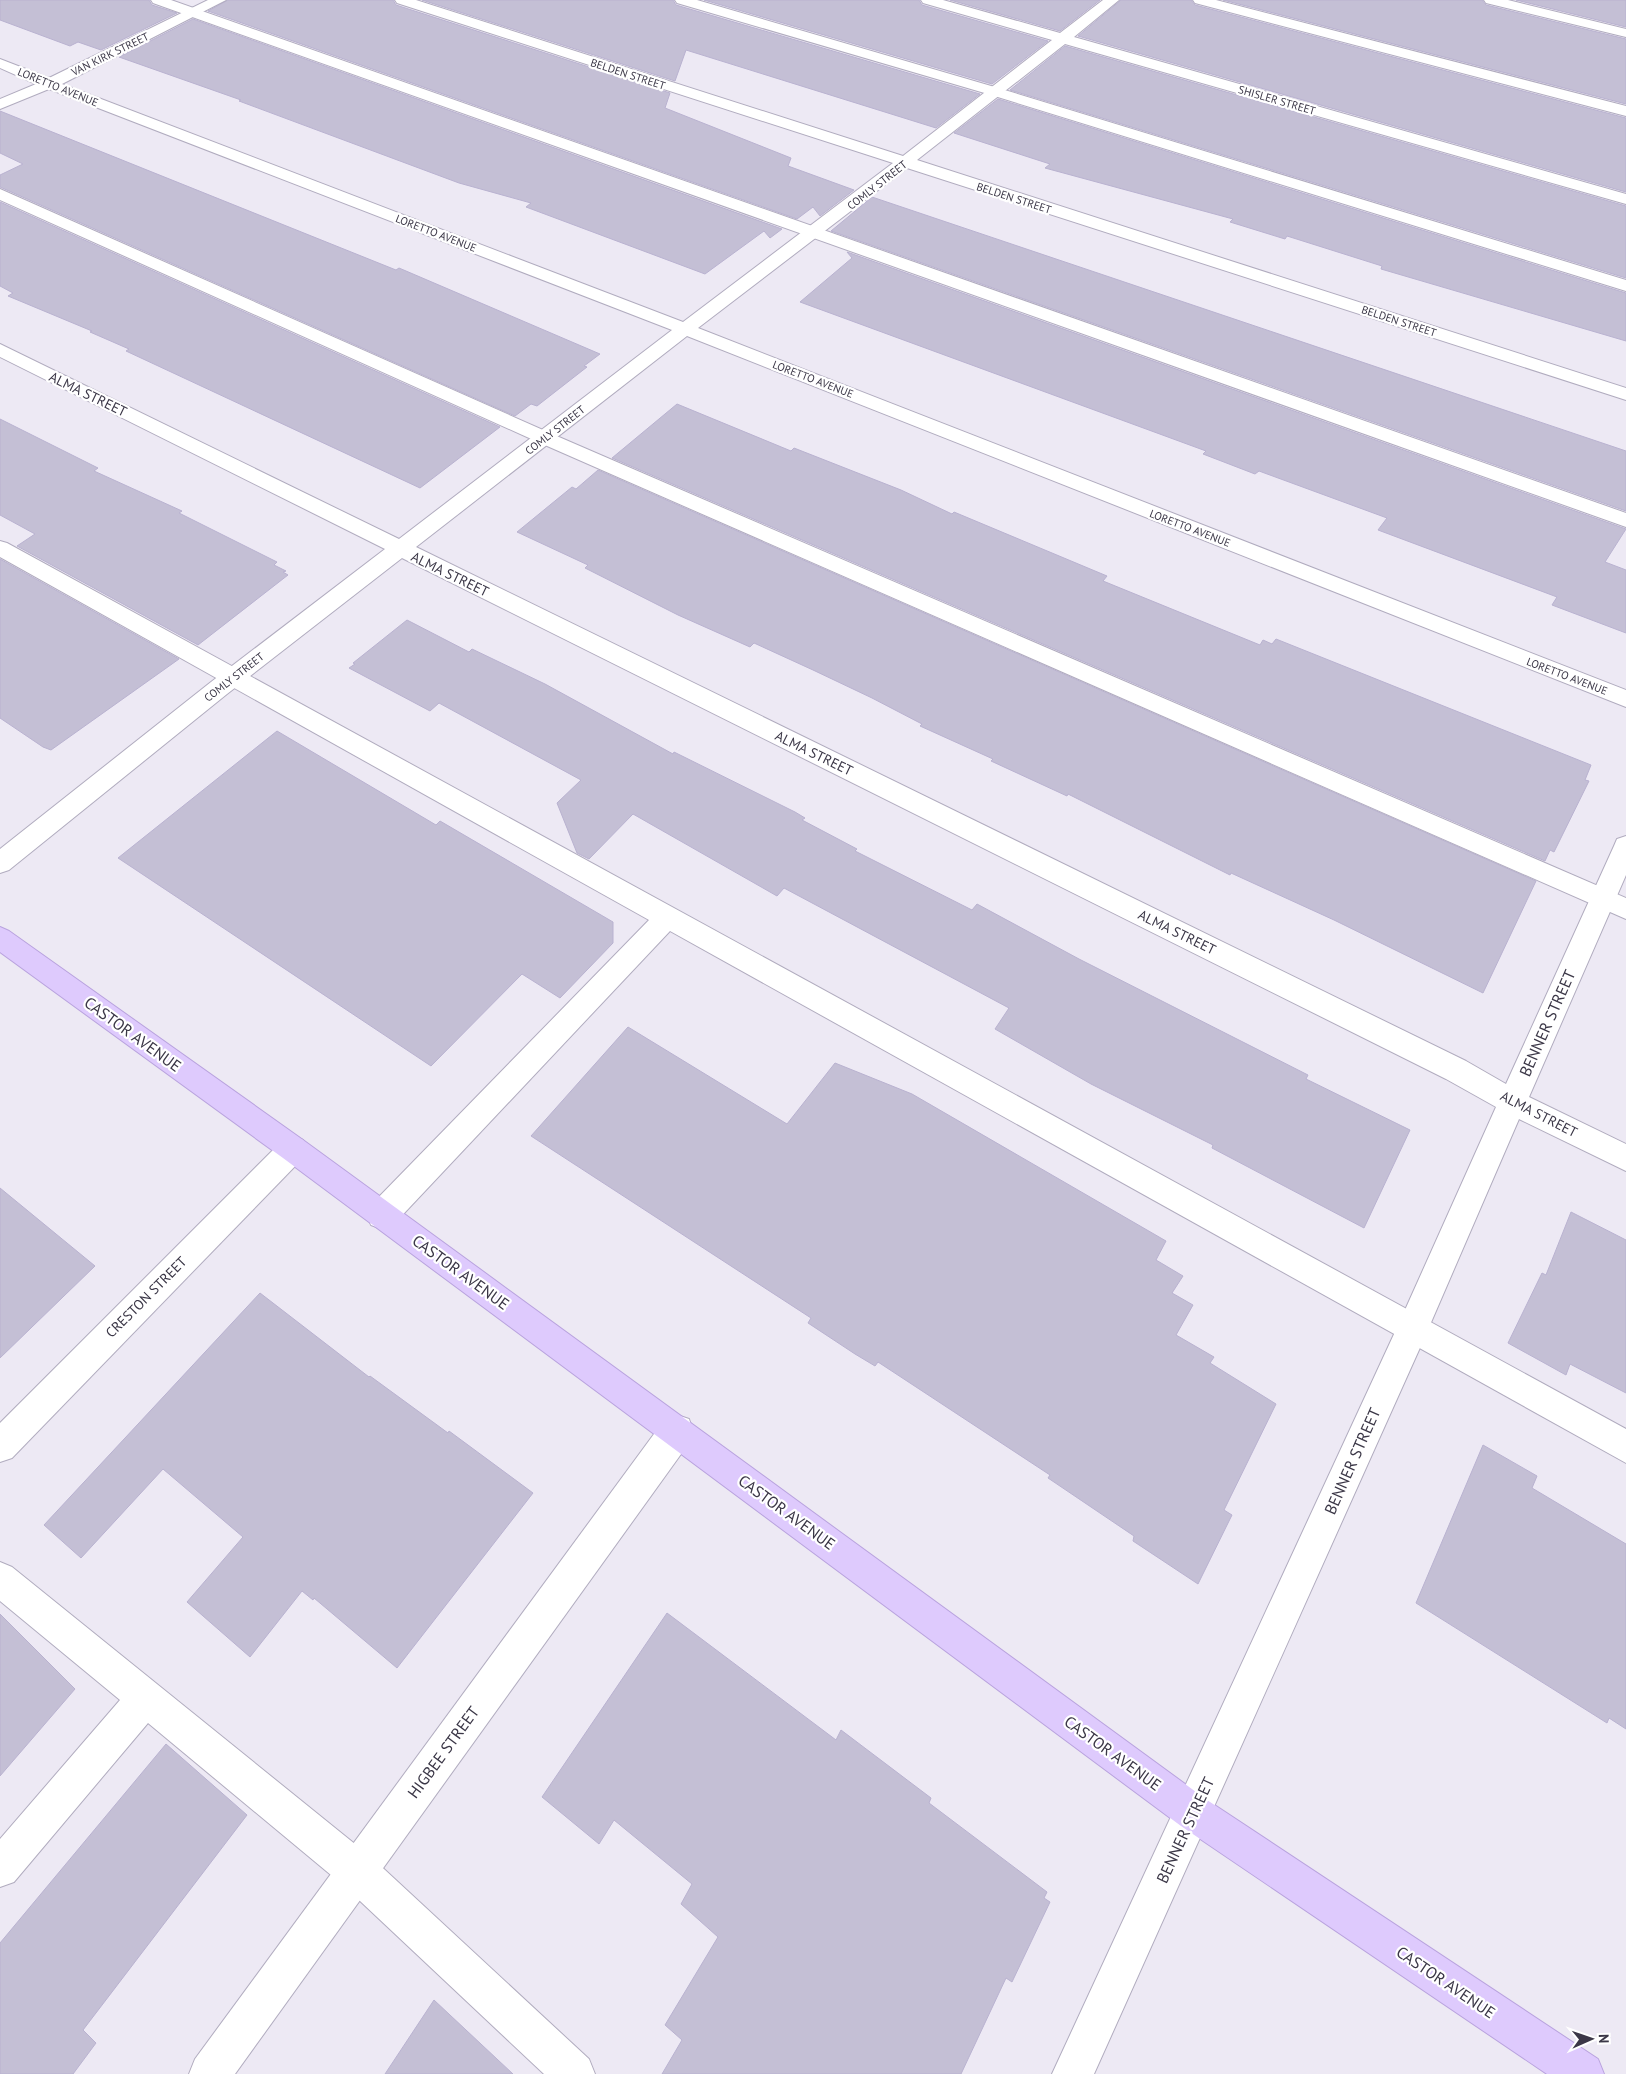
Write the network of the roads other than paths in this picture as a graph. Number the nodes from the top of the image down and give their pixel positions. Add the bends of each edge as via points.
1 (158, 0) edge
2 (219, 0) edge
3 (402, 0) edge
4 (682, 0) edge
5 (928, 0) edge
6 (1112, 0) edge
7 (1200, 0) edge
8 (1491, 0) edge
9 (192, 13) junction
10 (1626, 33) edge
11 (1065, 38) junction
12 (0, 63) edge
13 (48, 84) junction
14 (993, 91) junction
15 (0, 104) edge
16 (1626, 111) edge
17 (904, 164) junction
18 (0, 194) edge
19 (1626, 199) edge
20 (814, 233) junction
21 (1626, 286) edge
22 (685, 329) junction
23 (0, 350) edge
24 (1626, 394) edge
25 (545, 438) junction
26 (1626, 520) edge
27 (0, 548) edge
28 (400, 549) junction
29 (233, 677) junction
30 (1626, 699) edge
31 (1626, 846) edge
32 (0, 863) edge
33 (1614, 904) edge
34 (667, 918) junction
35 (0, 938) edge
36 (1512, 1102) junction
37 (293, 1149) junction
38 (1626, 1158) edge
39 (382, 1215) junction
40 (1412, 1330) junction
41 (677, 1431) junction
42 (0, 1445) edge
43 (1626, 1447) edge
44 (0, 1579) edge
45 (146, 1698) junction
46 (1194, 1813) junction
47 (0, 1868) edge
48 (357, 1871) junction
49 (210, 2074) edge
50 (574, 2074) edge
51 (1073, 2074) edge
52 (1583, 2074) edge

1 - 9 street
2 - 9 street, VAN KIRK STREET
3 - 17 street, BELDEN STREET
4 - 14 street
5 - 11 street, SHISLER STREET
6 - 11 street, COMLY STREET
7 - 16 street
8 - 10 street
9 - 13 street, VAN KIRK STREET
9 - 20 street
11 - 14 street, COMLY STREET
11 - 19 street, SHISLER STREET
12 - 13 street, LORETTO AVENUE
13 - 15 street, VAN KIRK STREET
13 - 22 street, LORETTO AVENUE
14 - 17 street, COMLY STREET
14 - 21 street
17 - 20 street, COMLY STREET
17 - 24 street, BELDEN STREET
18 - 25 street
20 - 22 street, COMLY STREET
20 - 26 street
22 - 25 street, COMLY STREET
22 - 30 street, LORETTO AVENUE
23 - 28 street, ALMA STREET
25 - 28 street, COMLY STREET
25 - 33 street
27 - 29 street
28 - 29 street, COMLY STREET
28 - 36 street, ALMA STREET via 1456,1070
29 - 32 street, COMLY STREET
29 - 34 street
31 - 33 street, BENNER STREET
33 - 36 street, BENNER STREET
34 - 39 street
34 - 40 street
35 - 37 main road, CASTOR AVENUE
36 - 38 street, ALMA STREET
36 - 40 street, BENNER STREET
37 - 39 main road, CASTOR AVENUE
37 - 42 street, CRESTON STREET
39 - 41 main road, CASTOR AVENUE
40 - 43 street
40 - 46 street, BENNER STREET
41 - 46 main road, CASTOR AVENUE
41 - 48 street, HIGBEE STREET
44 - 45 street
45 - 47 street
45 - 48 street
46 - 51 street, BENNER STREET
46 - 52 main road, CASTOR AVENUE
48 - 49 street, HIGBEE STREET
48 - 50 street

